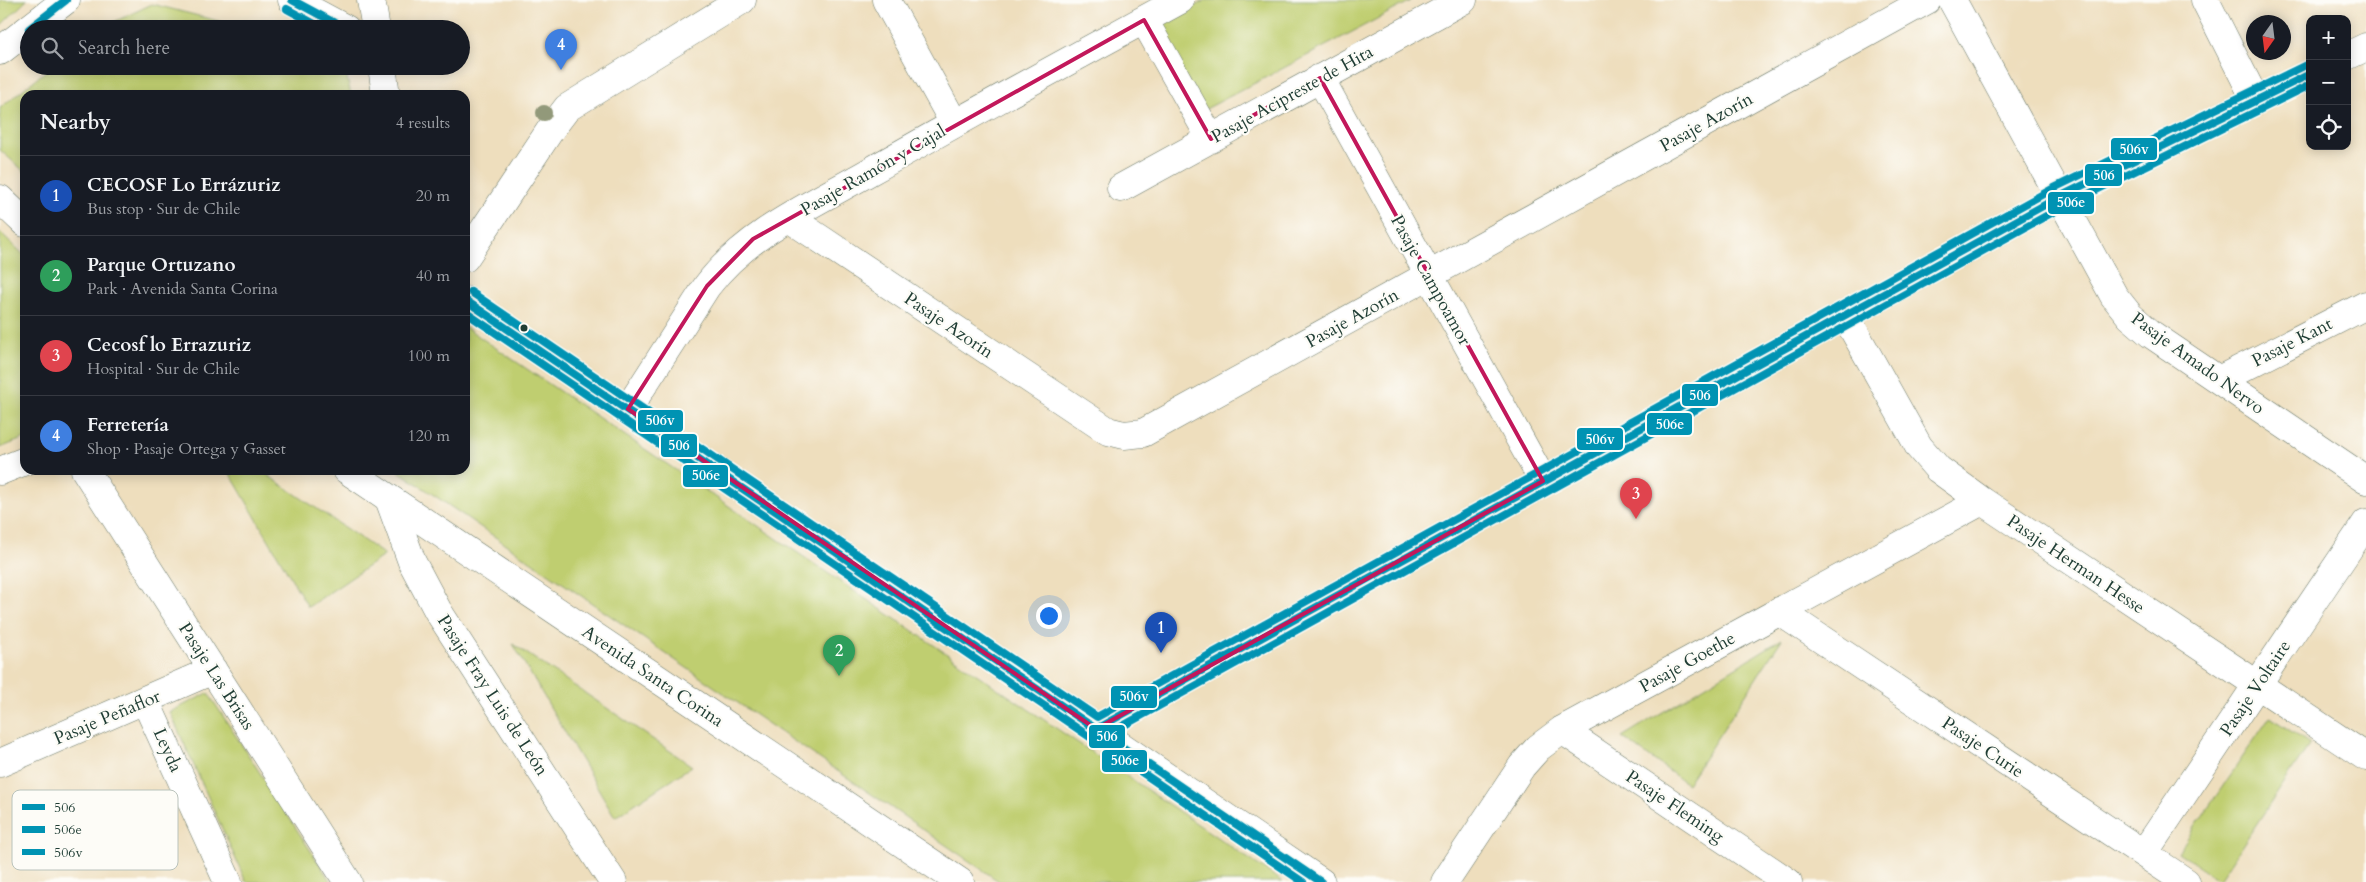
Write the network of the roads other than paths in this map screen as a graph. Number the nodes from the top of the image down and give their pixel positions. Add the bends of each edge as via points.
1 (292, 0) edge
2 (371, 0) edge
3 (742, 0) edge
4 (886, 0) edge
5 (1180, 0) edge
6 (1927, 0) edge
7 (1952, 0) edge
8 (2205, 0) edge
9 (1450, 3) edge
10 (59, 5) edge
11 (40, 20) edge
12 (329, 20) edge
13 (374, 20) edge
14 (1144, 20) junction
15 (20, 35) edge
16 (2366, 47) edge
17 (0, 51) edge
18 (2351, 54) edge
19 (383, 75) edge
20 (2306, 76) edge
21 (1320, 78) junction
22 (385, 90) edge
23 (2256, 101) junction
24 (954, 123) junction
25 (1210, 139) junction
26 (1121, 188) dead end
27 (2059, 197) junction
28 (0, 199) edge
29 (789, 218) junction
30 (20, 219) edge
31 (470, 250) edge
32 (1429, 275) junction
33 (470, 303) edge
34 (2366, 305) edge
35 (1845, 315) junction
36 (2219, 380) junction
37 (628, 409) junction
38 (20, 463) edge
39 (0, 471) edge
40 (88, 475) edge
41 (354, 475) edge
42 (2366, 480) edge
43 (1544, 481) junction
44 (390, 499) junction
45 (1982, 500) junction
46 (2366, 523) edge
47 (1780, 611) junction
48 (213, 670) junction
49 (2258, 684) junction
50 (146, 700) junction
51 (1096, 728) junction
52 (1562, 730) junction
53 (2366, 757) edge
54 (0, 763) edge
55 (2144, 854) junction
56 (2181, 881) edge
57 (228, 882) edge
58 (348, 882) edge
59 (613, 882) edge
60 (960, 882) edge
61 (1321, 882) edge
62 (1445, 882) edge
63 (1788, 882) edge

1 - 12 street
2 - 13 street
3 - 31 street via 567,108
4 - 24 street
5 - 14 street, Pasaje Ramón y Cajal
6 - 32 street, Pasaje Azorín
7 - 27 street, Pasaje Amado Nervo
8 - 23 street
9 - 21 street, Pasaje Acipreste de Hita
10 - 11 street
14 - 24 street, Pasaje Ramón y Cajal
14 - 25 street
15 - 17 street
16 - 18 street
19 - 22 street
20 - 23 street
21 - 25 street, Pasaje Acipreste de Hita
21 - 32 street, Pasaje Campoamor
23 - 27 street
24 - 29 street, Pasaje Ramón y Cajal
25 - 26 street, Pasaje Acipreste de Hita
27 - 35 street
27 - 36 street, Pasaje Amado Nervo via 2114,296 2130,316
28 - 30 street
29 - 32 street, Pasaje Azorín via 1108,431 1124,436 1143,432
29 - 37 street, Pasaje Ramón y Cajal via 753,239 720,269
32 - 43 street, Pasaje Campoamor
33 - 37 street
34 - 36 street, Pasaje Kant
35 - 43 street
35 - 45 street, Pasaje Herman Hesse via 1919,447 1938,469
36 - 42 street, Pasaje Amado Nervo
37 - 51 street
38 - 39 street
40 - 48 street, Pasaje Las Brisas
41 - 44 street, Avenida Santa Corina
43 - 51 street
44 - 59 street, Pasaje Fray Luis de León via 412,562 438,611
44 - 60 street, Avenida Santa Corina
45 - 47 street, Pasaje Goethe
45 - 49 street, Pasaje Herman Hesse
46 - 49 street, Pasaje Voltaire
47 - 52 street, Pasaje Goethe
47 - 55 street, Pasaje Curie
48 - 50 street, Pasaje Peñaflor
48 - 58 street, Pasaje Las Brisas
49 - 53 street, Pasaje Herman Hesse
49 - 55 street, Pasaje Voltaire
50 - 54 street, Pasaje Peñaflor
50 - 57 street, Leyda
51 - 61 street
52 - 62 street, Pasaje Goethe via 1538,748 1522,766
52 - 63 street, Pasaje Fleming
55 - 56 street, Pasaje Curie

